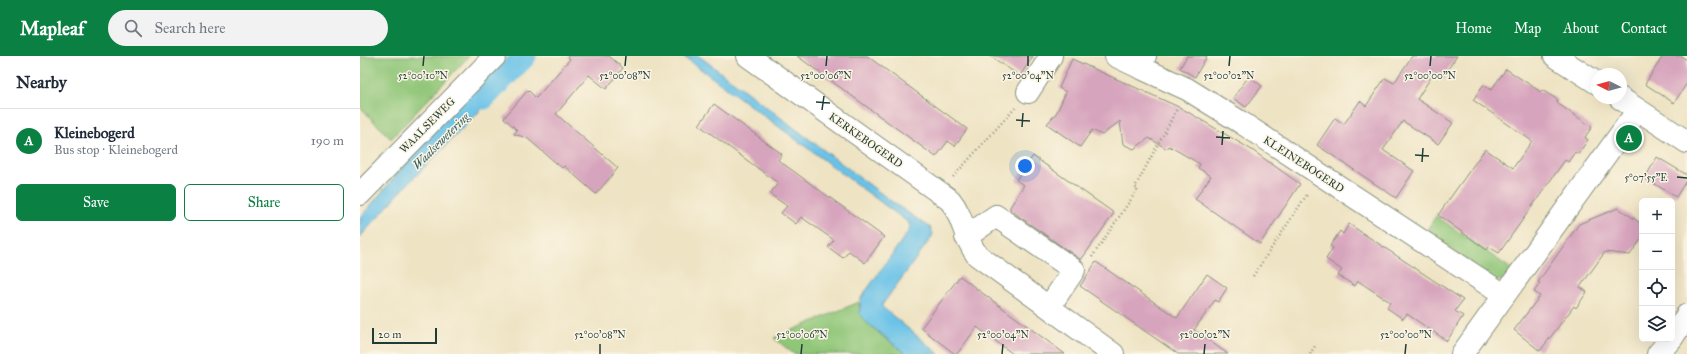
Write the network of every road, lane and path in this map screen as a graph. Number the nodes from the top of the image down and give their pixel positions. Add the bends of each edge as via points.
1 (495, 56) edge
2 (748, 56) edge
3 (1051, 56) edge
4 (1116, 56) edge
5 (1555, 56) edge
6 (1142, 61) edge
7 (1591, 79) edge
8 (1187, 89) junction
9 (1028, 92) joint
10 (1627, 103) edge
11 (1638, 110) junction
12 (1687, 142) edge
13 (1321, 174) junction
14 (360, 194) edge
15 (941, 194) junction
16 (966, 237) junction
17 (1074, 270) junction
18 (1253, 276) dead end
19 (1504, 296) junction
20 (1048, 307) junction
21 (1687, 315) edge
22 (1675, 334) edge
23 (1669, 342) edge
24 (1315, 346) dead end
25 (1113, 354) edge
26 (1310, 354) edge
27 (1462, 354) edge
28 (1658, 354) edge

1 - 14 street, WAALSEWEG
2 - 15 street, KERKEBOGERD
3 - 9 street
4 - 6 street, KLEINEBOGERD
5 - 7 street
6 - 8 street, KLEINEBOGERD
8 - 13 street, KLEINEBOGERD
8 - 17 path via 1135,187 1138,189 1082,271
9 - 15 path
10 - 11 street
11 - 12 street
11 - 19 street
13 - 18 path
13 - 19 street, KLEINEBOGERD
15 - 16 street, KERKEBOGERD via 956,207
16 - 17 street via 996,216
16 - 20 street, KERKEBOGERD via 977,255
17 - 20 street
19 - 27 street
20 - 25 street, KERKEBOGERD
21 - 22 street
23 - 28 street
24 - 26 path

